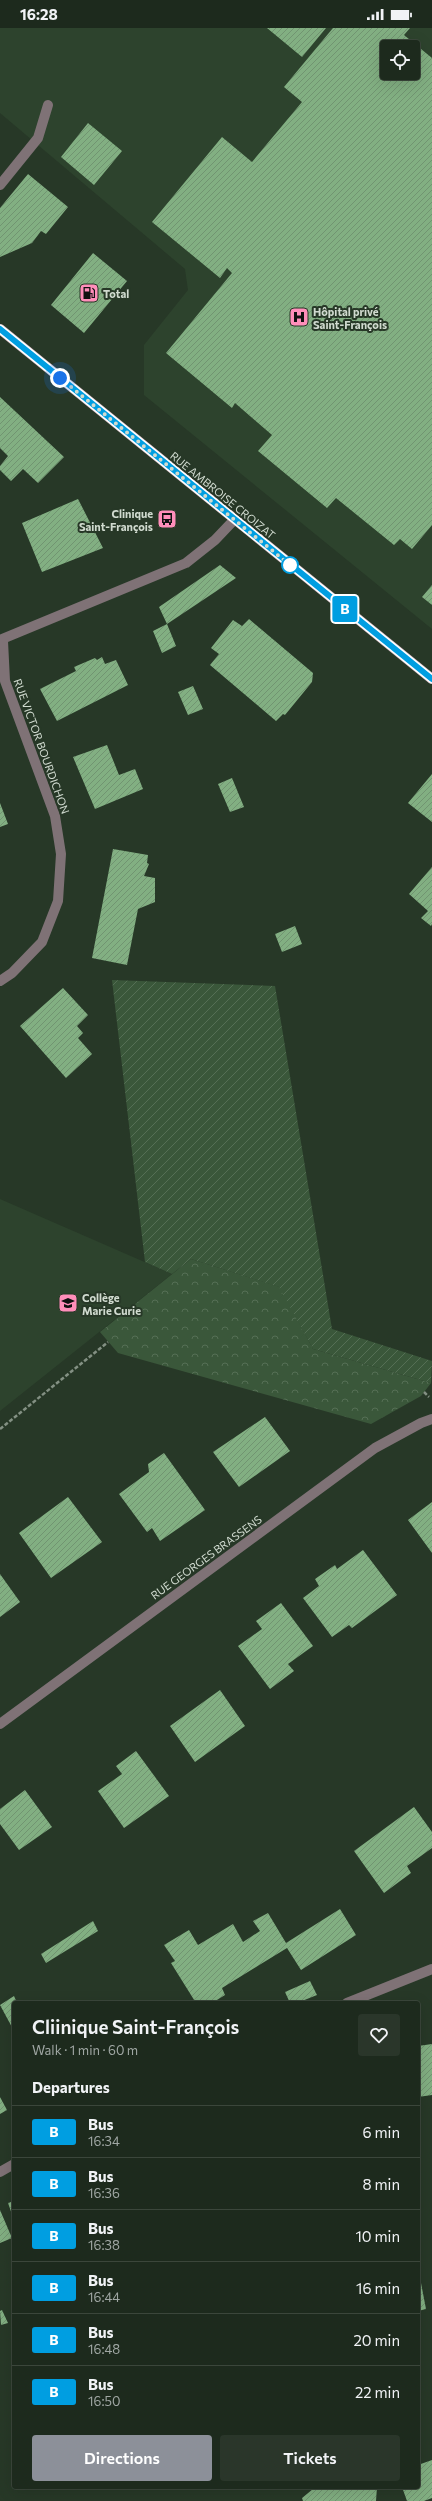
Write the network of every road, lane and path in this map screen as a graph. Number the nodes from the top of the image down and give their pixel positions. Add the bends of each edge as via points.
1 (48, 105) dead end
2 (0, 185) edge
3 (0, 329) edge
4 (234, 520) junction
5 (1, 640) edge
6 (432, 679) edge
7 (0, 981) edge
8 (108, 1342) dead end
9 (432, 1419) edge
10 (0, 1429) edge
11 (0, 1724) edge
12 (432, 1970) edge
13 (352, 2001) edge
14 (12, 2165) edge
15 (0, 2172) edge

1 - 2 street via 38,138
3 - 4 main road, RUE AMBROISE CROIZAT
4 - 5 street, RUE VICTOR BOURDICHON via 215,540 186,563
4 - 6 main road, RUE AMBROISE CROIZAT
5 - 7 street, RUE VICTOR BOURDICHON via 5,680 55,816 61,854 58,901 42,942 12,973
8 - 10 path
9 - 11 street, RUE GEORGES BRASSENS via 375,1448
12 - 13 street
14 - 15 street

